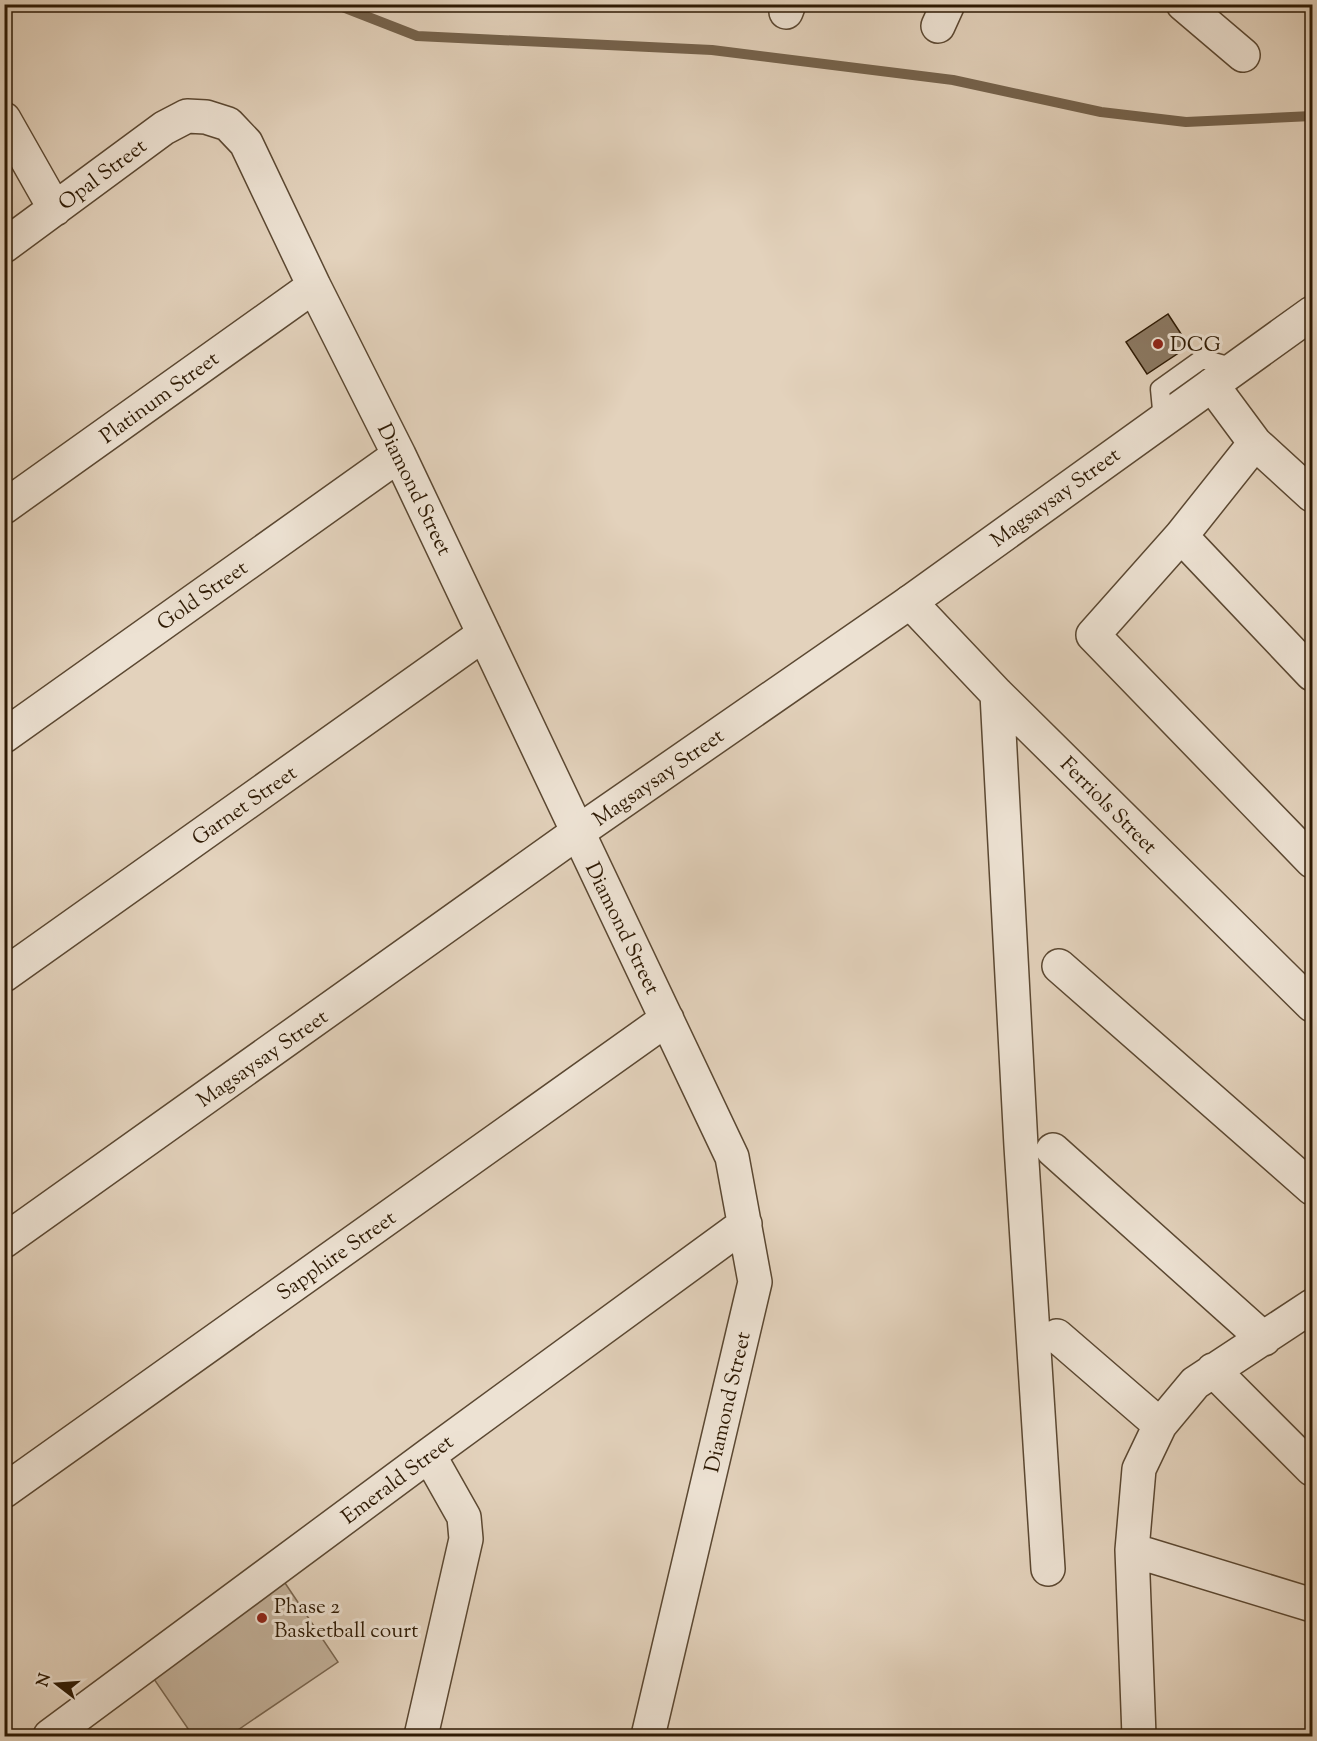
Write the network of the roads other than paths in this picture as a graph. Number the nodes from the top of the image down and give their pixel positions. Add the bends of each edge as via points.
1 (1174, 9) edge
2 (1243, 55) dead end
3 (206, 117) joint
4 (4, 119) edge
5 (55, 209) junction
6 (4, 246) edge
7 (314, 286) junction
8 (1312, 313) edge
9 (1223, 376) junction
10 (1255, 443) junction
11 (399, 455) junction
12 (1310, 489) edge
13 (4, 507) edge
14 (1181, 536) junction
15 (910, 602) junction
16 (484, 634) junction
17 (1312, 674) edge
18 (997, 694) junction
19 (4, 736) edge
20 (578, 832) junction
21 (1312, 861) edge
22 (1059, 966) dead end
23 (4, 975) edge
24 (1312, 1005) edge
25 (667, 1019) junction
26 (1053, 1150) dead end
27 (1312, 1188) edge
28 (745, 1224) junction
29 (4, 1241) edge
30 (1312, 1306) edge
31 (1057, 1336) dead end
32 (1264, 1339) junction
33 (1213, 1370) junction
34 (1160, 1425) junction
35 (429, 1455) junction
36 (1312, 1469) edge
37 (4, 1491) edge
38 (1131, 1550) junction
39 (1048, 1569) dead end
40 (1312, 1605) edge
41 (50, 1737) edge
42 (421, 1737) edge
43 (648, 1737) edge
44 (1139, 1737) edge

1 - 2 street
3 - 5 street, Opal Street via 187,116 164,128
3 - 7 street, Diamond Street via 228,124 246,143
4 - 5 street
5 - 6 street, Opal Street
7 - 11 street, Diamond Street
7 - 13 street, Platinum Street
8 - 9 street, Magsaysay Street
9 - 10 street
9 - 15 street, Magsaysay Street
10 - 12 street
10 - 14 street
11 - 16 street, Diamond Street
11 - 19 street, Gold Street
14 - 17 street
14 - 21 street via 1094,635
15 - 18 street, Ferriols Street
15 - 20 street, Magsaysay Street
16 - 20 street, Diamond Street
16 - 23 street, Garnet Street
18 - 24 street, Ferriols Street
18 - 39 street
20 - 25 street, Diamond Street
20 - 29 street, Magsaysay Street
22 - 27 street
25 - 28 street, Diamond Street via 732,1157
25 - 37 street, Sapphire Street
26 - 32 street
28 - 35 street, Emerald Street
28 - 43 street, Diamond Street via 755,1282
30 - 32 street
31 - 34 street
32 - 33 street
33 - 34 street via 1195,1383
33 - 36 street
34 - 38 street via 1139,1469
35 - 41 street, Emerald Street
35 - 42 street via 464,1517 466,1539
38 - 40 street
38 - 44 street

